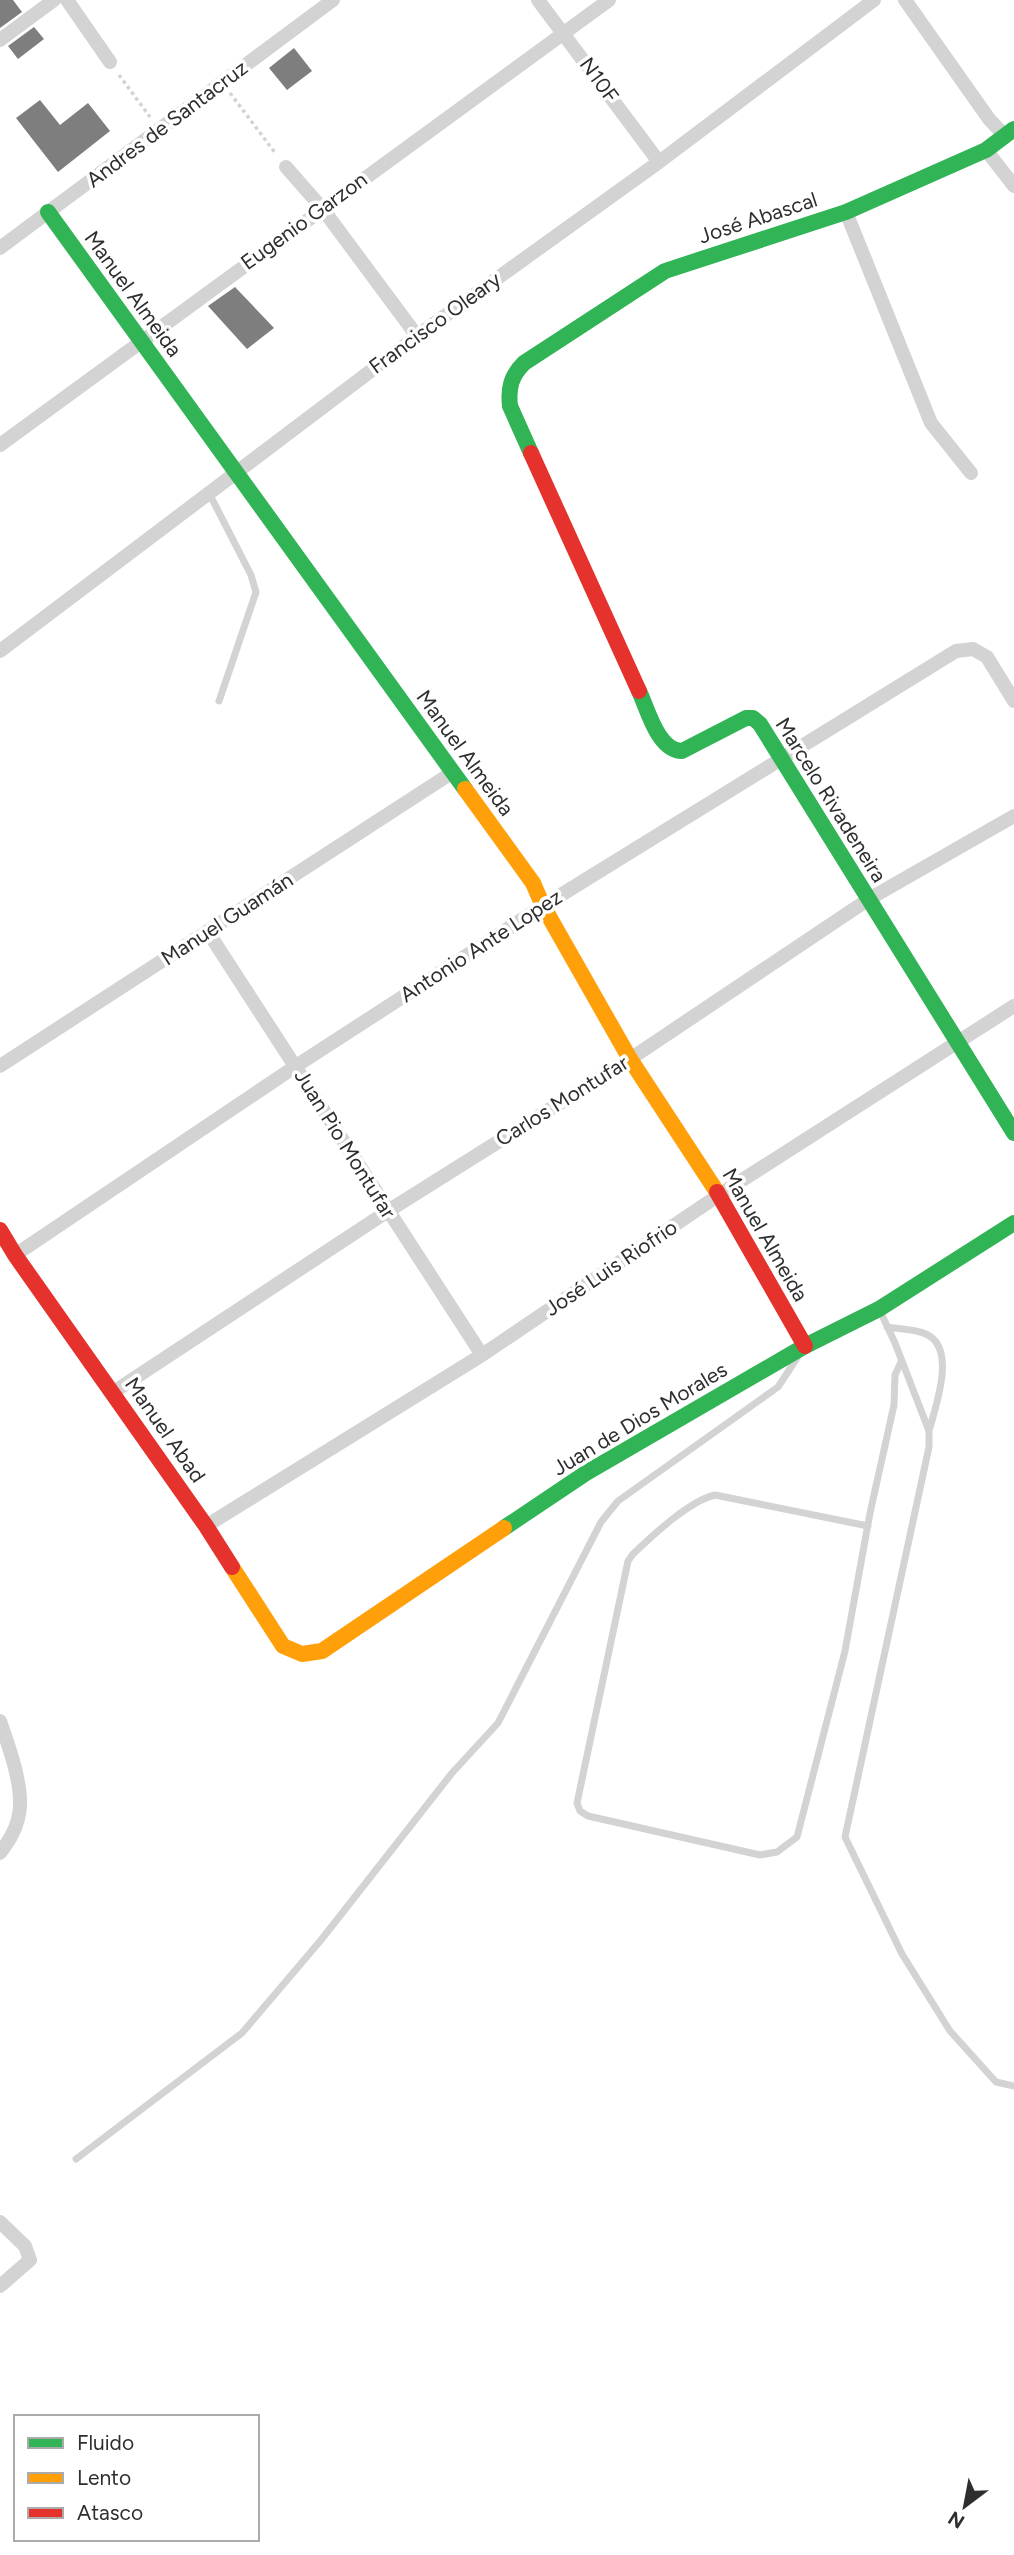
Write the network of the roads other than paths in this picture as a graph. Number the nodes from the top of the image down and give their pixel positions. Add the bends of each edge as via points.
1 (54, 0) edge
2 (66, 0) edge
3 (334, 0) edge
4 (538, 0) edge
5 (609, 0) edge
6 (874, 0) edge
7 (905, 0) edge
8 (565, 33) junction
9 (0, 40) edge
10 (110, 62) road end
11 (1010, 132) edge
12 (986, 150) junction
13 (659, 162) junction
14 (286, 167) road end
15 (1014, 186) edge
16 (322, 208) junction
17 (48, 212) junction
18 (846, 212) junction
19 (0, 248) edge
20 (417, 336) junction
21 (141, 341) junction
22 (524, 363) joint
23 (0, 445) edge
24 (235, 471) junction
25 (971, 473) dead end
26 (208, 492) junction
27 (1, 649) edge
28 (219, 701) dead end
29 (1014, 701) edge
30 (781, 758) junction
31 (453, 772) junction
32 (1014, 816) edge
33 (869, 899) junction
34 (543, 906) junction
35 (208, 932) junction
36 (1014, 1006) edge
37 (958, 1044) junction
38 (629, 1059) junction
39 (0, 1066) edge
40 (296, 1066) junction
41 (1014, 1133) edge
42 (719, 1195) junction
43 (388, 1211) junction
44 (1014, 1223) edge
45 (0, 1230) edge
46 (15, 1255) junction
47 (879, 1309) junction
48 (887, 1327) junction
49 (805, 1346) junction
50 (482, 1355) junction
51 (901, 1363) junction
52 (112, 1392) junction
53 (929, 1432) junction
54 (206, 1526) junction
55 (867, 1526) junction
56 (294, 1654) joint
57 (0, 1721) edge
58 (0, 1853) edge
59 (1014, 2086) edge
60 (76, 2160) dead end
61 (0, 2222) edge
62 (0, 2286) edge

1 - 9 street
2 - 10 street
3 - 17 street, Andres de Santacruz
4 - 8 street, N10F
5 - 8 street, Eugenio Garzon
6 - 13 street, Francisco Oleary
7 - 11 street via 989,119
8 - 13 street, N10F
8 - 16 street, Eugenio Garzon
11 - 12 street, José Abascal
12 - 15 street
12 - 18 street, José Abascal
13 - 20 street, Francisco Oleary
14 - 16 street
16 - 20 street
16 - 21 street, Eugenio Garzon
17 - 19 street, Andres de Santacruz
17 - 21 street, Manuel Almeida
18 - 22 street, José Abascal via 664,271
18 - 25 street via 931,423
20 - 24 street, Francisco Oleary
21 - 23 street, Eugenio Garzon
21 - 24 street, Manuel Almeida
22 - 30 street, Marcelo Rivadeneira via 509,382 510,406 664,745 682,751 753,718
24 - 26 street, Francisco Oleary
24 - 31 street, Manuel Almeida
26 - 27 street, Francisco Oleary
26 - 28 lane via 256,592
29 - 30 street, Antonio Ante Lopez via 987,657 972,649 956,651
30 - 33 street, Marcelo Rivadeneira
30 - 34 street, Antonio Ante Lopez
31 - 34 street, Manuel Almeida via 533,883
31 - 35 street, Manuel Guamán
32 - 33 street, Carlos Montufar
33 - 37 street, Marcelo Rivadeneira
33 - 38 street, Carlos Montufar
34 - 38 street, Manuel Almeida
34 - 40 street, Antonio Ante Lopez
35 - 39 street, Manuel Guamán
35 - 40 street, Juan Pio Montufar
36 - 37 street, José Luis Riofrio
37 - 41 street, Marcelo Rivadeneira
37 - 42 street, José Luis Riofrio
38 - 42 street, Manuel Almeida
38 - 43 street, Carlos Montufar
40 - 43 street, Juan Pio Montufar
40 - 46 street, Antonio Ante Lopez
42 - 49 street, Manuel Almeida
42 - 50 street, José Luis Riofrio
43 - 50 street, Juan Pio Montufar
43 - 52 street, Carlos Montufar
44 - 47 street, Juan de Dios Morales
45 - 46 street, Manuel Abad
46 - 52 street, Manuel Abad
47 - 48 lane
47 - 49 street, Juan de Dios Morales
48 - 51 lane
48 - 53 lane via 924,1333 936,1340 944,1357
49 - 56 street, Juan de Dios Morales via 586,1473 322,1651 306,1657
49 - 60 lane via 778,1387 618,1501 601,1522 498,1723 452,1773 242,2034
50 - 54 street, José Luis Riofrio
51 - 53 lane
51 - 55 lane
52 - 54 street, Manuel Abad
53 - 59 lane via 845,1837 902,1954 950,2031 996,2082
54 - 56 street, Manuel Abad via 283,1646
55 - 55 lane via 715,1495 686,1510 633,1554 577,1803 580,1811 760,1855 790,1844 801,1826 845,1651
57 - 58 street via 13,1765 20,1815
61 - 62 street via 24,2246 30,2260

